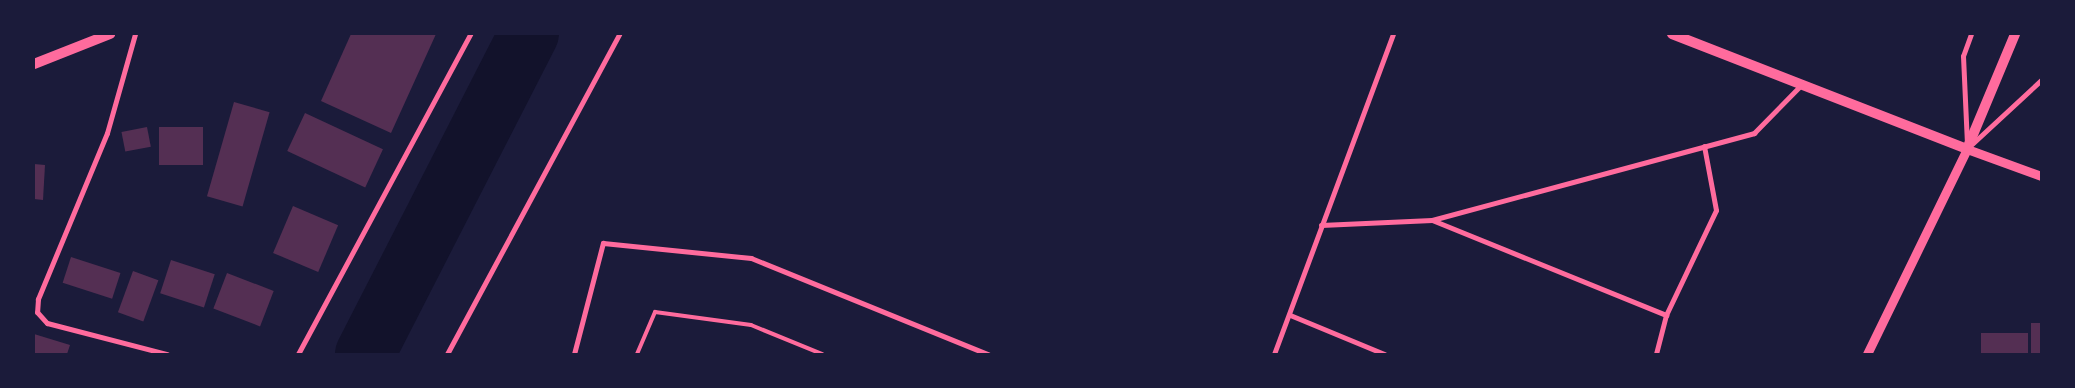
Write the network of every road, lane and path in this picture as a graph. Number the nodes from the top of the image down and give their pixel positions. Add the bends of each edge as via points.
1 (110, 34) edge
2 (136, 34) edge
3 (470, 34) edge
4 (619, 34) edge
5 (1393, 34) edge
6 (1672, 34) edge
7 (1971, 34) edge
8 (2016, 34) edge
9 (34, 64) edge
10 (2041, 80) edge
11 (1802, 84) junction
12 (1704, 146) junction
13 (1967, 149) junction
14 (2041, 176) edge
15 (1432, 220) junction
16 (1322, 225) junction
17 (1290, 315) junction
18 (1666, 315) junction
19 (167, 354) edge
20 (298, 354) edge
21 (447, 354) edge
22 (574, 354) edge
23 (637, 354) edge
24 (822, 354) edge
25 (988, 354) edge
26 (1274, 354) edge
27 (1384, 354) edge
28 (1656, 354) edge
29 (1867, 354) edge

1 - 9 main road
2 - 19 street via 107,134 38,299 37,312 46,323
3 - 20 street
4 - 21 street
5 - 16 street
6 - 11 main road
7 - 13 street via 1963,56
8 - 13 main road
10 - 13 street
11 - 12 street via 1754,133
11 - 13 main road
12 - 15 street
12 - 18 street via 1716,210
13 - 14 street
13 - 29 street
15 - 16 street
15 - 18 street
16 - 17 street
17 - 26 street
17 - 27 street
18 - 28 street
22 - 25 street via 603,243 750,258
23 - 24 lane via 655,312 750,326

